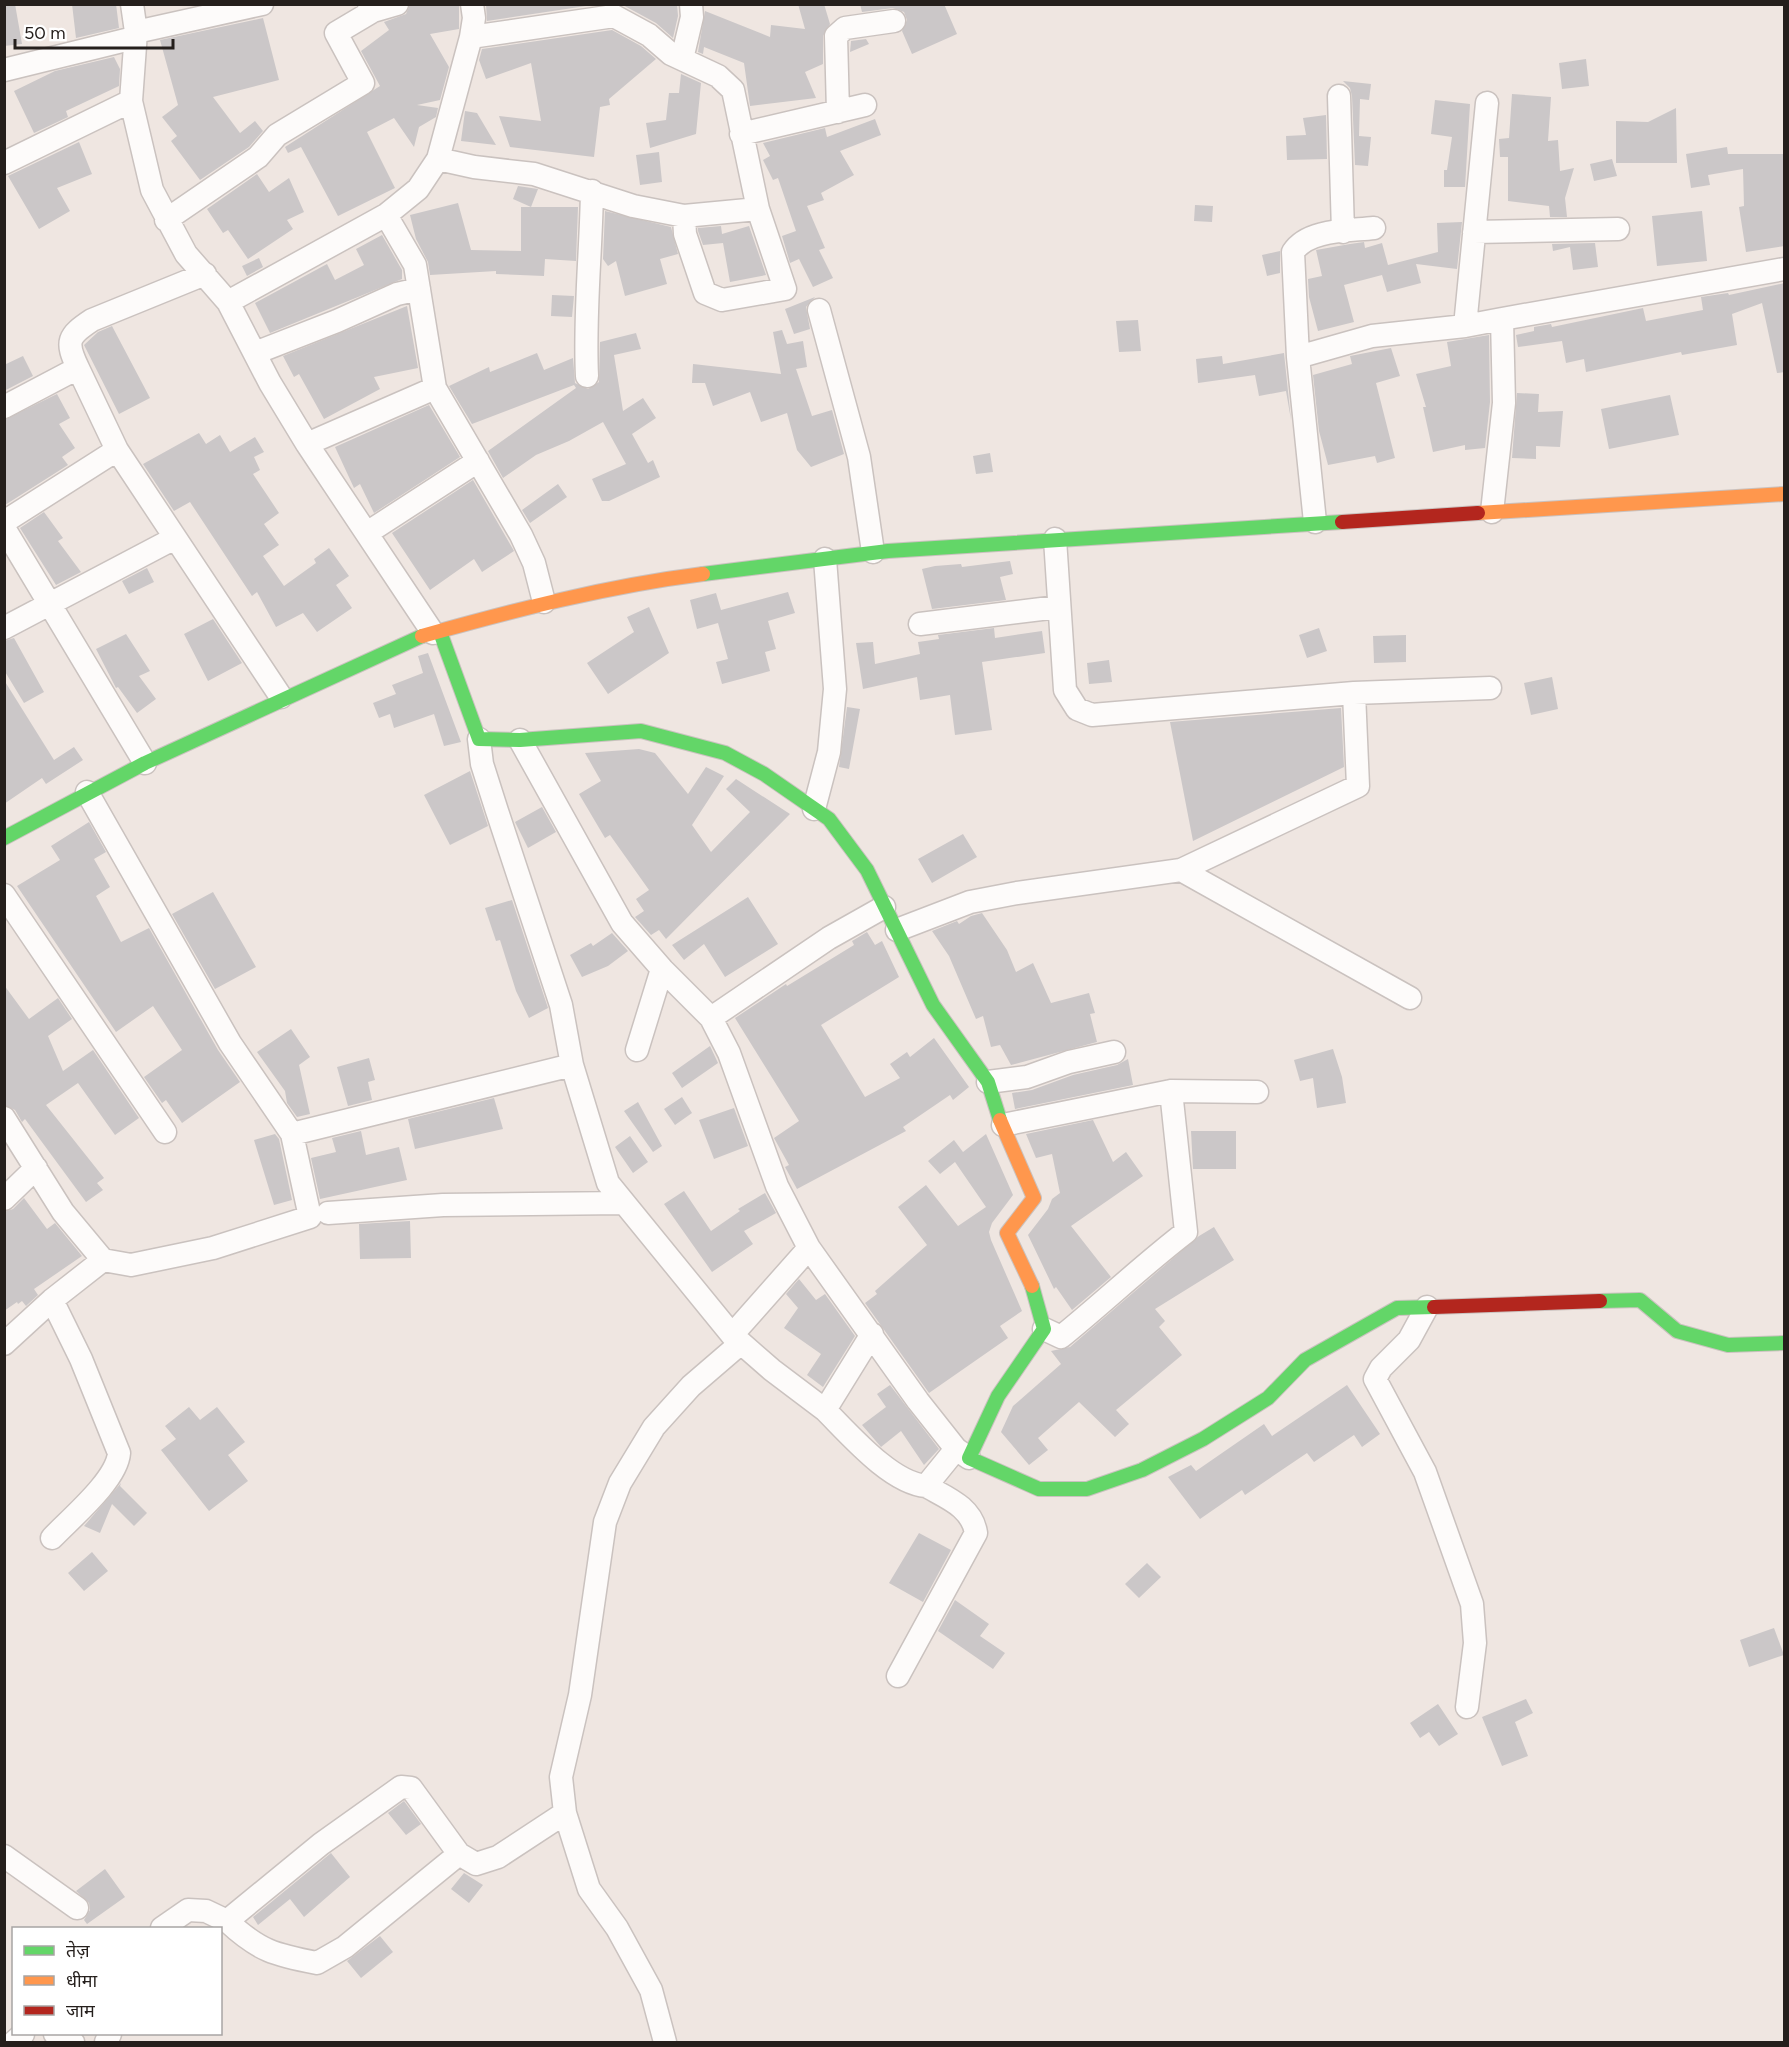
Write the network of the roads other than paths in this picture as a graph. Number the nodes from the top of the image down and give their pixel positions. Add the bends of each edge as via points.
1 (132, 4) edge
2 (261, 4) edge
3 (397, 4) edge
4 (472, 4) edge
5 (691, 4) edge
6 (371, 8) edge
7 (894, 21) dead end
8 (135, 35) junction
9 (471, 37) junction
10 (682, 59) junction
11 (4, 70) edge
12 (1340, 96) dead end
13 (131, 101) junction
14 (1486, 103) dead end
15 (865, 105) dead end
16 (838, 112) junction
17 (741, 134) junction
18 (438, 159) junction
19 (4, 163) edge
20 (592, 190) junction
21 (758, 209) junction
22 (386, 215) junction
23 (684, 216) junction
24 (166, 220) junction
25 (1374, 228) dead end
26 (1618, 229) dead end
27 (1343, 232) junction
28 (1474, 232) junction
29 (1785, 269) edge
30 (205, 274) junction
31 (419, 289) junction
32 (228, 302) junction
33 (819, 310) dead end
34 (1502, 319) junction
35 (1465, 326) junction
36 (255, 353) junction
37 (1298, 357) junction
38 (78, 368) junction
39 (587, 376) dead end
40 (435, 388) junction
41 (4, 406) edge
42 (308, 444) junction
43 (117, 450) junction
44 (478, 461) junction
45 (1785, 494) edge
46 (1492, 512) junction
47 (4, 522) edge
48 (1315, 522) junction
49 (4, 528) edge
50 (367, 533) junction
51 (175, 538) junction
52 (1055, 539) junction
53 (873, 552) junction
54 (825, 559) junction
55 (544, 602) junction
56 (48, 605) junction
57 (1058, 607) junction
58 (920, 624) dead end
59 (4, 628) edge
60 (436, 632) junction
61 (1490, 688) dead end
62 (1354, 693) junction
63 (281, 697) junction
64 (479, 739) junction
65 (520, 740) junction
66 (145, 763) junction
67 (87, 792) junction
68 (814, 809) junction
69 (4, 838) edge
70 (1180, 870) junction
71 (4, 895) edge
72 (884, 907) junction
73 (897, 930) junction
74 (662, 969) junction
75 (1410, 998) dead end
76 (711, 1018) junction
77 (637, 1050) dead end
78 (1113, 1052) dead end
79 (572, 1065) junction
80 (988, 1082) junction
81 (1170, 1091) junction
82 (1257, 1092) dead end
83 (4, 1118) edge
84 (1003, 1125) junction
85 (165, 1132) dead end
86 (292, 1134) junction
87 (36, 1168) junction
88 (4, 1199) edge
89 (624, 1203) junction
90 (328, 1213) dead end
91 (809, 1248) junction
92 (103, 1260) junction
93 (52, 1300) junction
94 (1427, 1307) junction
95 (1044, 1329) junction
96 (872, 1334) junction
97 (737, 1339) junction
98 (4, 1344) edge
99 (1785, 1344) edge
100 (825, 1410) junction
101 (963, 1453) junction
102 (926, 1486) junction
103 (52, 1538) dead end
104 (898, 1676) dead end
105 (1467, 1707) dead end
106 (565, 1813) junction
107 (459, 1854) junction
108 (4, 1856) edge
109 (77, 1908) dead end
110 (227, 1921) junction
111 (165, 1927) edge
112 (57, 2035) edge
113 (73, 2043) edge
114 (665, 2043) edge

1 - 8 street
2 - 8 street
3 - 6 street
4 - 9 street
5 - 10 street via 692,17
6 - 24 street via 336,33 363,83 277,135 258,157
7 - 16 street via 844,28 836,36
8 - 11 street
8 - 13 street
9 - 10 street via 614,16 649,34
9 - 18 street
10 - 17 street via 726,81 733,90
12 - 27 street
13 - 19 street
13 - 24 street via 152,190
14 - 28 street
15 - 16 street
16 - 17 street
17 - 21 street
18 - 20 street via 534,174
18 - 22 street via 418,189
20 - 23 street via 633,206
20 - 39 street via 584,321
21 - 23 street
21 - 23 street via 784,289 722,300 705,293 685,234
22 - 31 street via 415,265
22 - 32 street
24 - 30 street via 186,254
25 - 27 street
26 - 28 street
27 - 37 street via 1299,242 1293,252
28 - 35 street
29 - 34 street
30 - 32 street
30 - 38 street via 81,327 70,338 69,346
31 - 36 street via 388,297
31 - 40 street
32 - 36 street
33 - 53 street via 859,458
34 - 35 street
34 - 46 street via 1504,403
35 - 37 street via 1372,336
36 - 42 street
37 - 48 street
38 - 41 street
38 - 43 street
40 - 42 street
40 - 44 street
42 - 50 street
43 - 47 street
43 - 51 street
44 - 50 street
44 - 55 street via 534,563
45 - 46 street
46 - 48 street
48 - 52 street
49 - 56 street
50 - 60 street
51 - 56 street
51 - 63 street
52 - 53 street
52 - 57 street
53 - 54 street
54 - 55 street via 639,582
54 - 68 street via 835,688 828,752
55 - 60 street
56 - 59 street
56 - 66 street
57 - 58 street
57 - 62 street via 1065,690 1077,709 1092,715
60 - 63 street via 411,639
60 - 64 street
61 - 62 street
62 - 70 street via 1358,786
63 - 66 street
64 - 65 street
64 - 79 street via 482,764 561,1005
65 - 68 street via 641,731 725,753
65 - 74 street via 622,923
66 - 67 street
67 - 69 street
67 - 86 street via 230,1043
68 - 72 street via 829,819 867,870
70 - 73 street via 970,902
70 - 75 street
71 - 85 street
72 - 73 street
72 - 76 street via 829,938
73 - 80 street via 933,1005
74 - 76 street
74 - 77 street
76 - 91 street via 729,1053 777,1186
78 - 80 street via 1027,1077
79 - 86 street
79 - 89 street via 608,1183
80 - 84 street
81 - 82 street
81 - 84 street
81 - 95 street via 1186,1232 1061,1337
83 - 87 street
84 - 95 street via 1034,1198 1007,1233 1037,1296
86 - 92 street via 310,1217 201,1251 131,1265
87 - 88 street
87 - 92 street via 63,1212
89 - 90 street via 443,1205
89 - 97 street
91 - 96 street
91 - 97 street
92 - 93 street
93 - 98 street
93 - 103 street via 119,1453 110,1476
94 - 99 street via 1640,1300 1677,1331 1728,1345
94 - 101 street via 1397,1308 1355,1329 1305,1360 1268,1398 1203,1439 1142,1470 1087,1489 1039,1489
94 - 105 street via 1409,1340 1375,1379 1425,1472 1472,1604 1475,1643
95 - 101 street
96 - 100 street
96 - 101 street via 918,1401
97 - 100 street
97 - 106 street via 654,1427 620,1483 605,1522 580,1695 561,1777
100 - 102 street via 881,1463 916,1485
101 - 102 street
102 - 104 street via 967,1511 976,1533
106 - 107 street via 498,1857 476,1864
106 - 114 street via 588,1889 617,1928 651,1990
107 - 110 street via 345,1947 318,1963 284,1956 251,1943
107 - 110 street via 411,1788 401,1787 321,1844
108 - 109 street
110 - 111 street via 206,1911 188,1910
112 - 113 street

